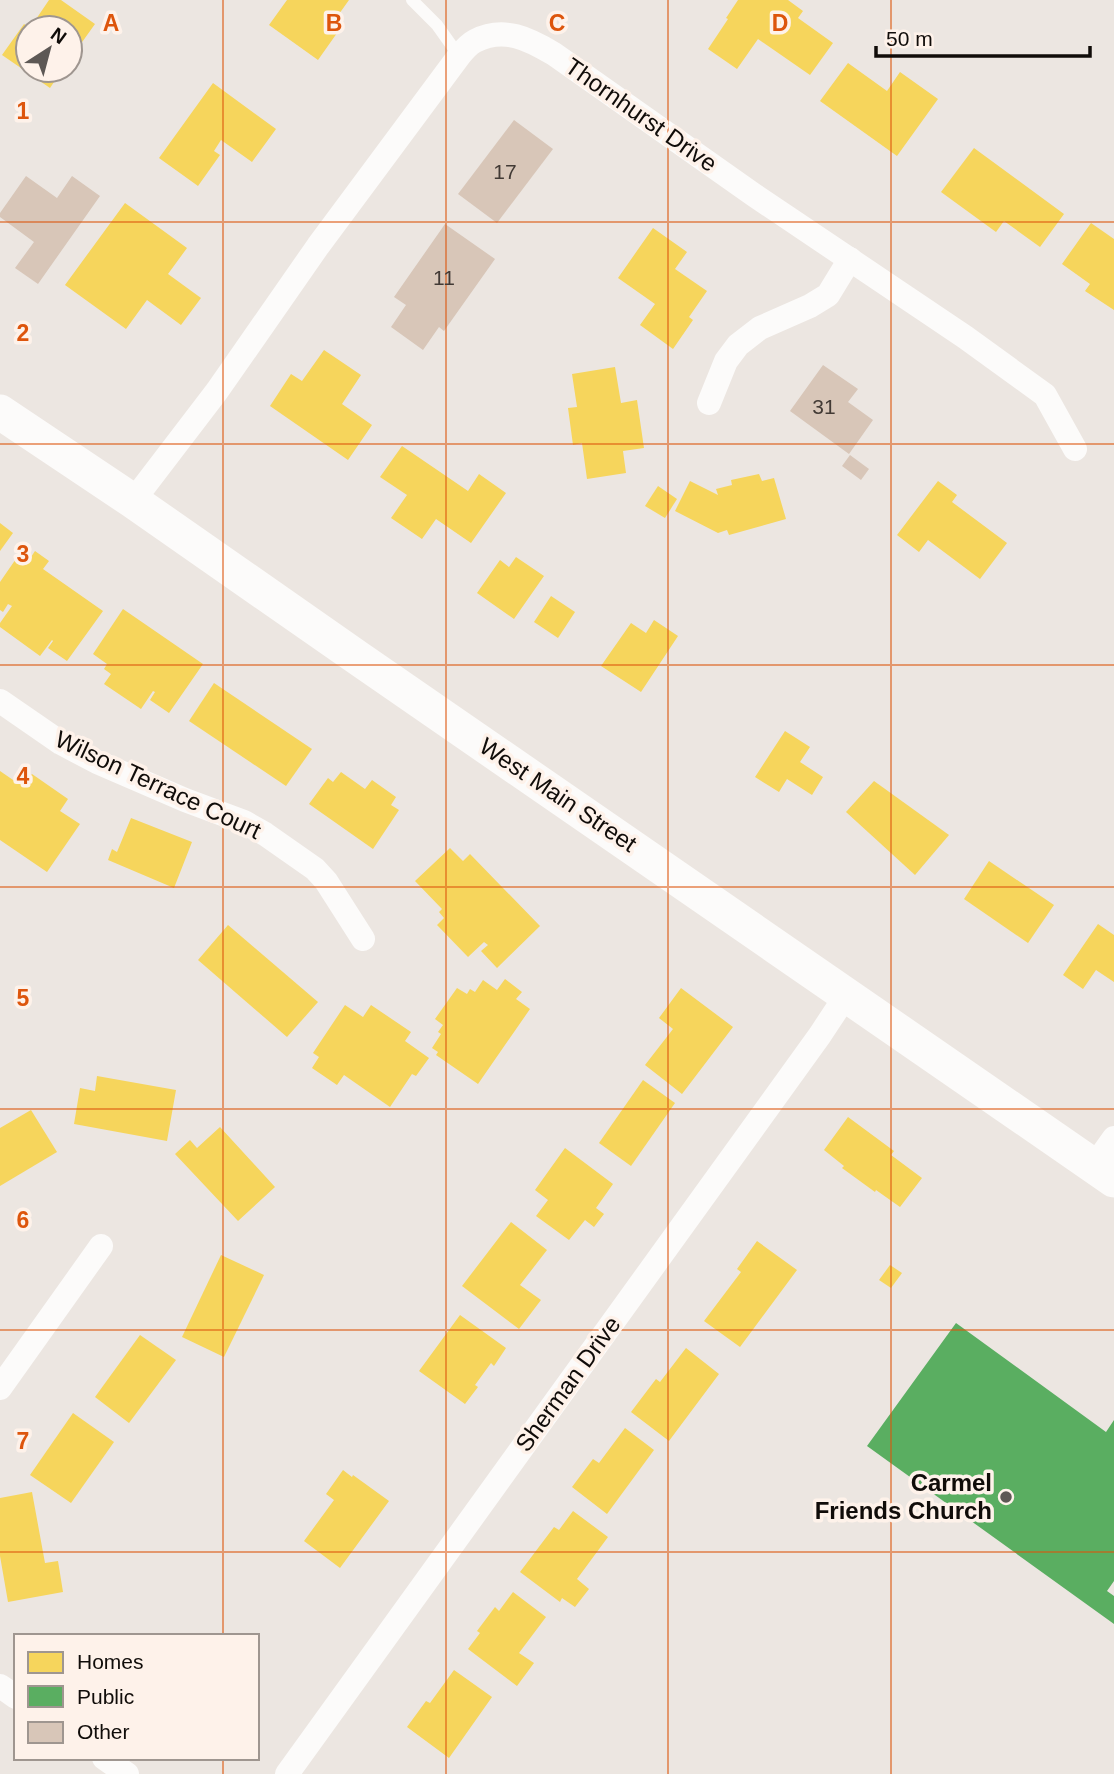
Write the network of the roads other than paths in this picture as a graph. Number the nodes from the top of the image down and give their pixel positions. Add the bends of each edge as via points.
1 (412, 0) edge
2 (458, 56) junction
3 (850, 259) junction
4 (709, 403) dead end
5 (0, 412) edge
6 (1075, 449) dead end
7 (133, 500) junction
8 (0, 701) edge
9 (363, 939) dead end
10 (847, 994) junction
11 (1114, 1138) edge
12 (1104, 1173) edge
13 (101, 1246) dead end
14 (0, 1388) edge
15 (107, 1760) edge
16 (127, 1774) edge
17 (287, 1774) edge

1 - 2 lane
2 - 3 street, Thornhurst Drive via 473,41 491,35 517,35 536,43
2 - 7 street, Thornhurst Drive via 218,391
3 - 4 street via 828,295 760,328 738,345 726,360
3 - 6 street, Thornhurst Drive via 1045,395
5 - 7 main road, West Main Street
7 - 10 main road, West Main Street
8 - 9 street, Wilson Terrace Court via 97,762 265,834 326,881
10 - 12 main road, West Main Street
10 - 17 street, Sherman Drive
11 - 12 street
13 - 14 street
15 - 16 street

